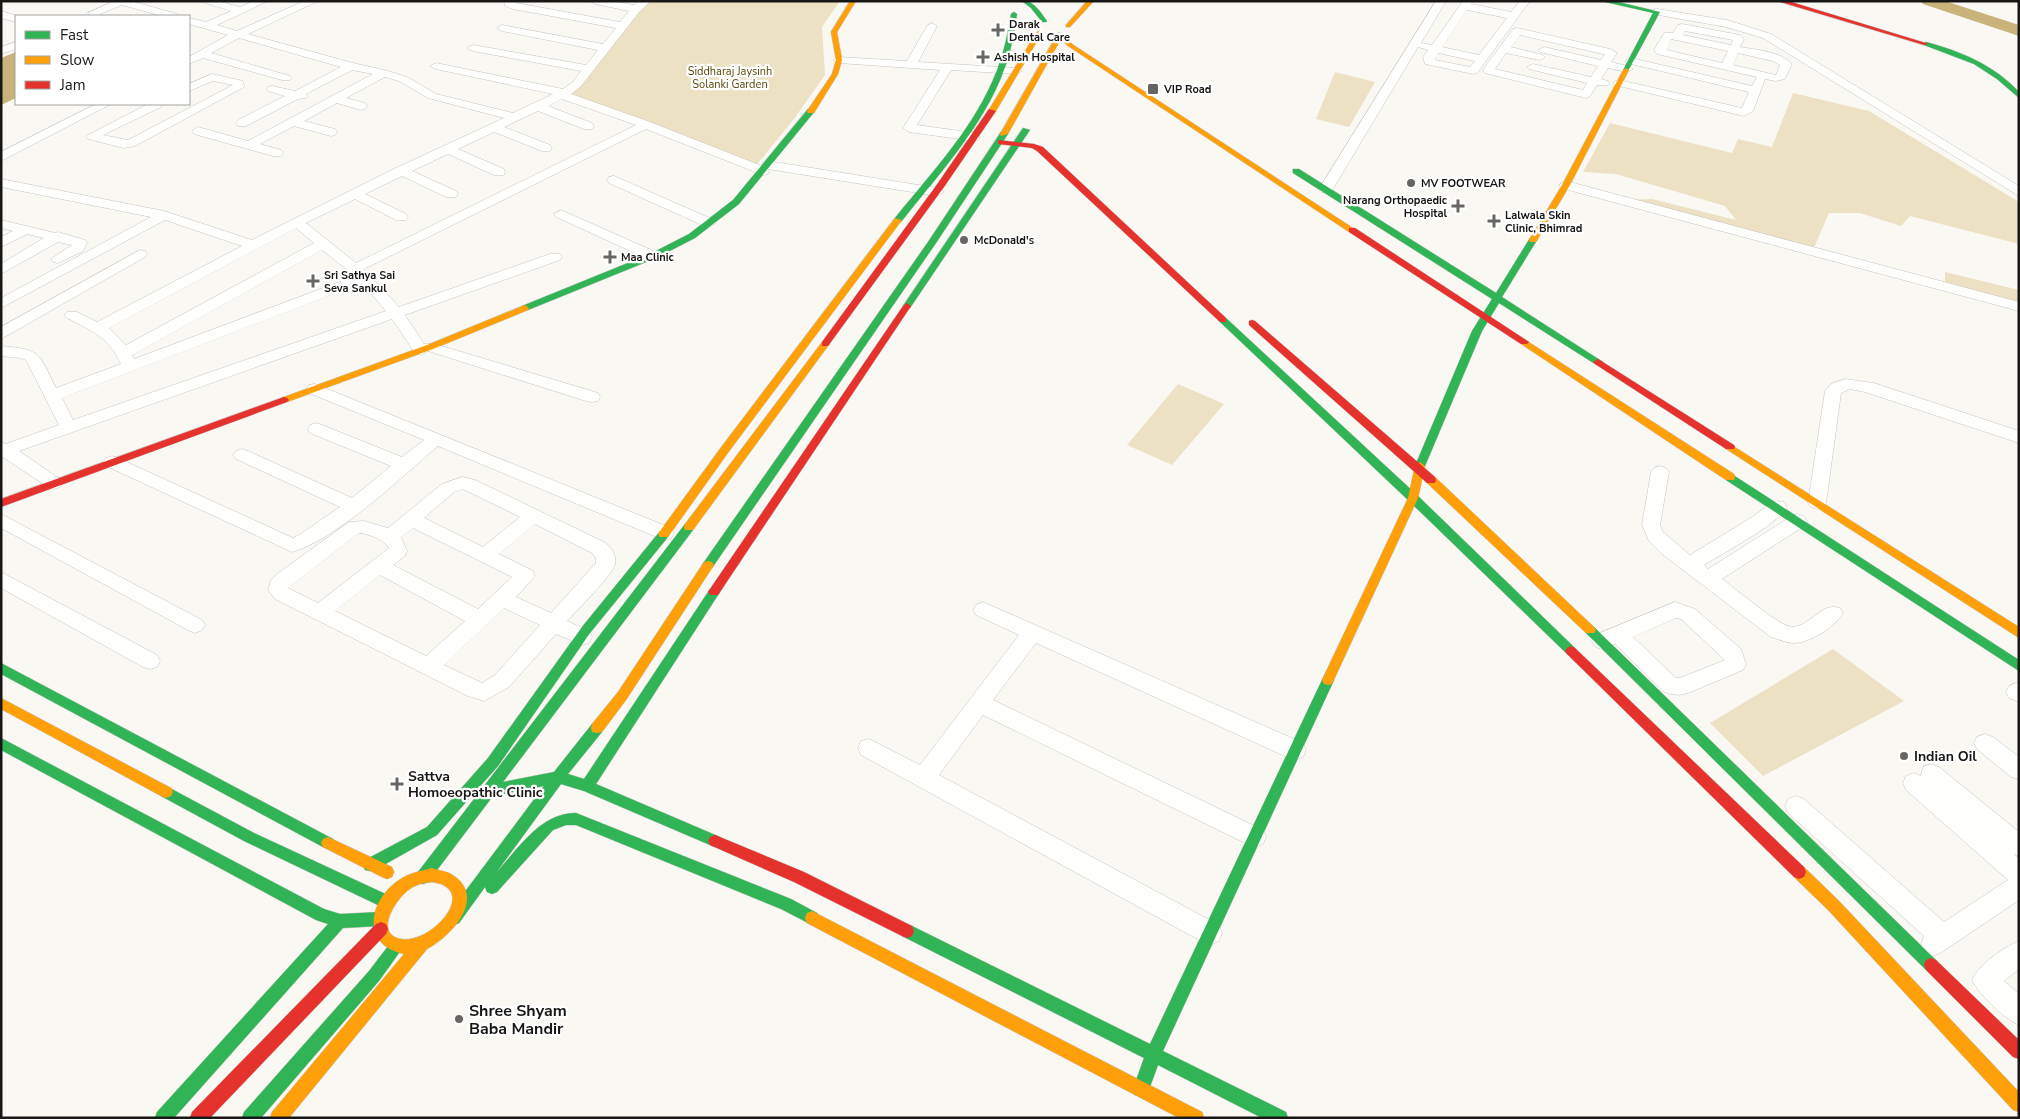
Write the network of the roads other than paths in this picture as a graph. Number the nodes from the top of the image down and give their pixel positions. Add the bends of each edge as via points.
1 (204, 1) edge
2 (263, 1) edge
3 (313, 1) edge
4 (509, 1) edge
5 (595, 1) edge
6 (853, 1) edge
7 (1091, 1) edge
8 (1441, 1) edge
9 (1485, 1) edge
10 (1604, 1) edge
11 (1780, 1) edge
12 (122, 2) edge
13 (1029, 4) edge
14 (1467, 4) edge
15 (641, 5) edge
16 (1045, 5) dead end
17 (1003, 6) dead end
18 (138, 7) junction
19 (1520, 8) edge
20 (241, 11) junction
21 (1657, 12) junction
22 (1, 14) edge
23 (1014, 14) junction
24 (95, 15) edge
25 (117, 15) edge
26 (163, 15) edge
27 (15, 19) edge
28 (190, 20) edge
29 (1027, 22) dead end
30 (1057, 23) junction
31 (207, 26) junction
32 (622, 26) junction
33 (932, 26) dead end
34 (502, 28) dead end
35 (1647, 31) junction
36 (1039, 33) junction
37 (239, 34) junction
38 (1079, 34) dead end
39 (1672, 36) junction
40 (1, 37) edge
41 (1552, 38) junction
42 (1415, 44) junction
43 (1438, 44) junction
44 (9, 46) edge
45 (474, 48) dead end
46 (607, 48) junction
47 (1503, 49) junction
48 (1734, 49) junction
49 (201, 54) junction
50 (1539, 58) junction
51 (1577, 58) junction
52 (190, 60) edge
53 (839, 60) junction
54 (1604, 64) junction
55 (910, 65) junction
56 (1629, 65) junction
57 (351, 66) junction
58 (436, 66) dead end
59 (946, 67) junction
60 (1726, 67) junction
61 (590, 68) junction
62 (1003, 70) junction
63 (1016, 71) junction
64 (384, 73) junction
65 (190, 74) edge
66 (1566, 74) junction
67 (212, 77) junction
68 (286, 78) dead end
69 (1524, 80) junction
70 (1594, 81) junction
71 (1619, 85) junction
72 (190, 88) edge
73 (1000, 88) junction
74 (272, 89) dead end
75 (563, 94) junction
76 (296, 95) junction
77 (2019, 96) edge
78 (335, 99) junction
79 (320, 101) dead end
80 (103, 105) edge
81 (164, 105) edge
82 (361, 106) dead end
83 (538, 106) junction
84 (189, 112) junction
85 (1016, 116) junction
86 (514, 117) junction
87 (293, 122) junction
88 (242, 124) dead end
89 (646, 125) junction
90 (588, 126) dead end
91 (1028, 126) junction
92 (493, 127) junction
93 (198, 131) dead end
94 (331, 132) dead end
95 (968, 136) junction
96 (1001, 142) junction
97 (1018, 144) junction
98 (250, 145) junction
99 (546, 148) dead end
100 (448, 149) junction
101 (277, 153) dead end
102 (1, 157) edge
103 (1284, 163) dead end
104 (765, 168) junction
105 (401, 171) junction
106 (499, 172) dead end
107 (614, 180) dead end
108 (1, 183) edge
109 (1566, 185) junction
110 (920, 189) junction
111 (1326, 189) junction
112 (936, 192) junction
113 (2019, 192) edge
114 (354, 194) junction
115 (451, 194) dead end
116 (1112, 200) dead end
117 (561, 214) dead end
118 (164, 215) junction
119 (401, 217) dead end
120 (296, 222) junction
121 (709, 223) junction
122 (1, 224) edge
123 (26, 229) junction
124 (58, 236) junction
125 (1, 243) edge
126 (324, 243) junction
127 (253, 246) junction
128 (140, 254) dead end
129 (653, 256) junction
130 (554, 258) dead end
131 (1, 270) edge
132 (360, 273) junction
133 (1, 293) edge
134 (1498, 298) junction
135 (836, 302) junction
136 (1, 304) edge
137 (854, 306) junction
138 (2019, 307) edge
139 (395, 312) junction
140 (72, 315) dead end
141 (1485, 317) junction
142 (1247, 318) dead end
143 (97, 328) junction
144 (1, 334) edge
145 (426, 348) junction
146 (1, 351) edge
147 (127, 359) junction
148 (315, 389) junction
149 (52, 396) junction
150 (592, 397) dead end
151 (68, 426) junction
152 (316, 429) dead end
153 (2019, 437) edge
154 (436, 439) junction
155 (726, 448) junction
156 (3, 449) edge
157 (785, 451) junction
158 (746, 452) junction
159 (242, 456) dead end
160 (805, 456) junction
161 (112, 462) junction
162 (405, 465) junction
163 (1419, 468) junction
164 (1660, 472) dead end
165 (54, 483) junction
166 (1413, 498) junction
167 (1, 503) edge
168 (1817, 503) junction
169 (354, 506) junction
170 (1778, 507) junction
171 (532, 516) junction
172 (411, 519) junction
173 (1798, 521) junction
174 (3, 524) edge
175 (665, 533) junction
176 (388, 538) junction
177 (485, 556) junction
178 (1689, 565) junction
179 (379, 566) junction
180 (1708, 578) junction
181 (1, 579) edge
182 (501, 598) junction
183 (983, 610) dead end
184 (320, 612) junction
185 (1833, 613) dead end
186 (479, 619) junction
187 (552, 623) junction
188 (195, 625) dead end
189 (1032, 633) junction
190 (2019, 633) edge
191 (582, 637) junction
192 (1609, 638) junction
193 (150, 662) dead end
194 (429, 666) junction
195 (2019, 666) edge
196 (1, 668) edge
197 (1, 703) edge
198 (981, 704) junction
199 (1, 743) edge
200 (1985, 743) dead end
201 (869, 748) dead end
202 (1295, 750) junction
203 (2019, 770) edge
204 (558, 776) junction
205 (924, 777) junction
206 (587, 786) junction
207 (487, 791) junction
208 (1796, 806) dead end
209 (1255, 837) junction
210 (2019, 846) edge
211 (370, 865) junction
212 (2019, 874) edge
213 (422, 876) junction
214 (410, 881) junction
215 (2019, 886) edge
216 (470, 897) junction
217 (387, 902) junction
218 (454, 918) junction
219 (340, 921) junction
220 (380, 924) junction
221 (1210, 933) junction
222 (1943, 937) junction
223 (422, 944) junction
224 (397, 946) junction
225 (1919, 954) junction
226 (2019, 954) edge
227 (2019, 1012) edge
228 (2019, 1051) edge
229 (1154, 1053) junction
230 (1141, 1089) junction
231 (2019, 1104) edge
232 (163, 1118) edge
233 (198, 1118) edge
234 (250, 1118) edge
235 (278, 1118) edge
236 (1196, 1118) edge
237 (1280, 1118) edge

1 - 20 street
2 - 20 street
3 - 37 street
4 - 32 street via 513,6
5 - 15 street
6 - 53 street via 834,32
7 - 30 street
8 - 42 street
9 - 19 street
10 - 21 street
11 - 77 street via 1944,49 2004,81
12 - 18 street
12 - 24 street via 93,13
13 - 16 street
13 - 30 street
14 - 19 street
14 - 43 street
15 - 32 street
17 - 23 street
18 - 25 street
18 - 26 street
19 - 43 street via 1485,55
20 - 31 street
21 - 35 street
21 - 113 street via 1767,36
22 - 27 street
23 - 29 street
23 - 62 street
28 - 31 street
30 - 36 street via 1049,35
30 - 36 street via 1034,26
30 - 38 street
30 - 85 street via 1047,68
30 - 141 street via 1070,45
31 - 37 street
32 - 46 street
33 - 55 street
34 - 46 street
35 - 39 street
35 - 56 street
36 - 63 street
37 - 49 street
37 - 57 street
39 - 48 street
39 - 60 street via 1661,52
40 - 44 street
41 - 47 street via 1517,32
41 - 50 street
41 - 54 street via 1609,51
42 - 43 street
42 - 111 street
45 - 61 street
46 - 61 street
47 - 50 street
47 - 69 street via 1489,71
48 - 60 street
48 - 60 street via 1778,58 1786,64 1780,78
49 - 52 street
49 - 68 street
50 - 51 street
50 - 66 street
50 - 69 street
51 - 54 street
51 - 66 street
53 - 55 street
53 - 104 street via 835,74 806,119
54 - 56 street
54 - 70 street
55 - 59 street
56 - 71 street
56 - 71 street via 1758,85 1747,110 1741,112
57 - 64 street
57 - 76 street
58 - 75 street
59 - 62 street
59 - 95 street via 909,128
61 - 75 street via 577,84
62 - 63 street
62 - 73 street
63 - 73 street
64 - 78 street
64 - 86 street via 403,79 432,96
65 - 67 street
66 - 70 street
67 - 72 street
67 - 84 street via 235,81 238,87
69 - 70 street via 1584,94
70 - 71 street
71 - 109 street
73 - 95 street
74 - 76 street
75 - 83 street
75 - 89 street
76 - 79 street
76 - 88 street
78 - 82 street
78 - 87 street
80 - 102 street
81 - 84 street
81 - 84 street via 92,136 131,143
83 - 86 street
83 - 90 street
85 - 91 street
85 - 96 street
86 - 92 street
87 - 94 street
87 - 98 street
89 - 104 street
89 - 132 street
91 - 97 street
91 - 116 street
92 - 99 street
92 - 100 street
93 - 98 street
95 - 110 street
95 - 112 street
96 - 97 street
96 - 157 street
97 - 160 street
97 - 166 street via 1040,149
98 - 101 street
100 - 105 street
100 - 106 street
103 - 111 street
104 - 110 street
104 - 121 street via 736,202
105 - 114 street
105 - 115 street
107 - 121 street
108 - 118 street
109 - 134 street
109 - 138 street
110 - 112 street
110 - 135 street
111 - 134 street
112 - 137 street
114 - 119 street
114 - 120 street
117 - 129 street
118 - 127 street
118 - 136 street
120 - 126 street
120 - 127 street
121 - 129 street via 692,236
122 - 123 street
123 - 124 street
123 - 125 street
124 - 131 street
124 - 133 street via 81,245
126 - 132 street
126 - 147 street
127 - 143 street
128 - 144 street
129 - 145 street
130 - 139 street
132 - 139 street
132 - 147 street
134 - 141 street
134 - 168 street
135 - 137 street
135 - 155 street
137 - 158 street
139 - 145 street
139 - 151 street
140 - 143 street
141 - 163 street via 1476,331
141 - 170 street
142 - 163 street
143 - 147 street via 115,339
145 - 148 street
145 - 150 street
146 - 149 street via 29,355
147 - 149 street
148 - 154 street
148 - 161 street
149 - 151 street
151 - 156 street
152 - 162 street
153 - 168 street via 1868,387 1838,385 1833,390
154 - 162 street
154 - 175 street
155 - 158 street
155 - 175 street
156 - 165 street
157 - 160 street
157 - 204 street via 622,696
158 - 207 street
159 - 169 street
160 - 206 street
161 - 165 street
161 - 169 street via 292,545 306,540
162 - 169 street
163 - 166 street
163 - 192 street
164 - 178 street via 1651,525 1656,536
165 - 167 street
166 - 202 street
166 - 231 street via 1834,906
168 - 190 street
170 - 173 street
170 - 178 street
171 - 172 street via 462,483 448,488
171 - 177 street
171 - 187 street via 599,548 607,559 605,566
172 - 176 street
172 - 177 street
173 - 180 street
173 - 195 street
174 - 188 street
175 - 191 street
176 - 179 street via 398,545 398,551
176 - 184 street via 366,526 354,527 278,585 282,594
177 - 182 street via 526,576
178 - 180 street
179 - 184 street
179 - 186 street
180 - 185 street via 1789,636 1800,636
181 - 193 street
182 - 186 street
182 - 187 street
183 - 189 street
184 - 194 street
186 - 194 street
187 - 191 street
187 - 194 street via 502,681 484,692
189 - 198 street
189 - 202 street
191 - 211 street via 493,762 432,831
192 - 192 street via 1675,610 1688,614 1734,655 1736,664 1681,688 1671,686
192 - 225 street
196 - 211 street
197 - 217 street via 249,837
198 - 205 street
198 - 209 street
199 - 219 street via 321,915
200 - 203 street
201 - 205 street
202 - 209 street
204 - 206 street
204 - 207 street
204 - 216 street
205 - 221 street
206 - 229 street via 799,877
207 - 213 street
208 - 222 street
209 - 221 street
210 - 212 street via 1923,778
211 - 214 street
213 - 214 street
213 - 218 street via 442,876 455,884 460,900
214 - 217 street
215 - 222 street
216 - 218 street
216 - 230 street via 491,888 548,826 566,819 576,820 786,904
217 - 220 street
218 - 223 street via 446,929
219 - 220 street
219 - 232 street
220 - 224 street via 383,936
220 - 233 street
221 - 229 street
222 - 225 street
223 - 224 street
223 - 235 street
224 - 234 street
225 - 228 street
226 - 227 street via 1984,980
229 - 230 street
229 - 237 street
230 - 236 street

